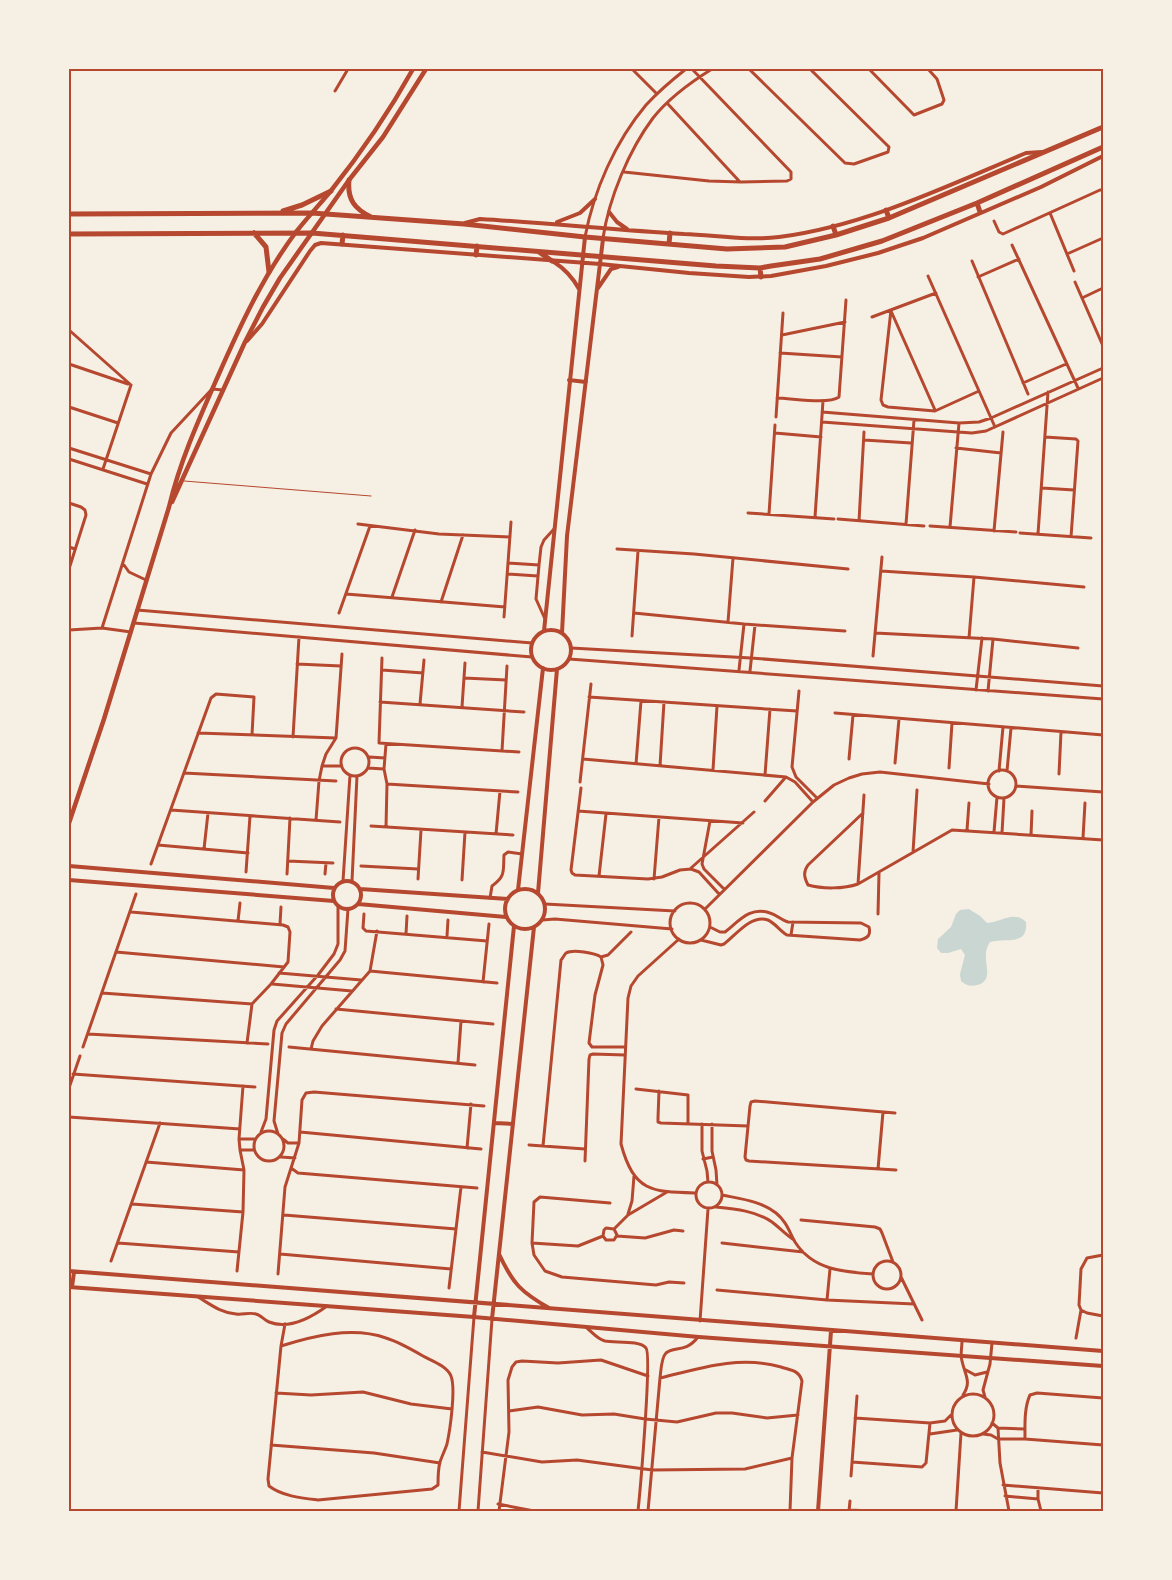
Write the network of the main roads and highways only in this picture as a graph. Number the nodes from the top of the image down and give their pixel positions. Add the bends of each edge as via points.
1 (413, 69) edge
2 (426, 69) edge
3 (1103, 127) edge
4 (1103, 147) edge
5 (349, 180) junction
6 (331, 191) junction
7 (977, 203) junction
8 (886, 210) road end
9 (980, 212) road end
10 (273, 213) junction
11 (312, 213) junction
12 (69, 214) edge
13 (326, 214) junction
14 (889, 218) junction
15 (374, 219) junction
16 (833, 226) road end
17 (254, 233) junction
18 (296, 233) junction
19 (312, 233) junction
20 (670, 233) road end
21 (69, 234) edge
22 (343, 235) junction
23 (836, 235) junction
24 (342, 244) road end
25 (669, 244) junction
26 (477, 246) junction
27 (536, 250) junction
28 (476, 255) road end
29 (552, 261) road end
30 (760, 268) junction
31 (270, 272) junction
32 (761, 277) road end
33 (169, 507) junction
34 (69, 824) edge

1 - 6 main road
2 - 5 main road via 383,137
3 - 14 highway
4 - 7 highway
5 - 13 main road
5 - 15 highway via 349,195 354,205
6 - 10 highway via 302,205
6 - 11 main road
7 - 9 highway
7 - 30 highway via 882,241 820,259
8 - 14 highway
10 - 11 highway
10 - 12 highway
11 - 13 highway
11 - 18 main road
13 - 15 highway
13 - 19 main road
14 - 23 highway
15 - 25 highway via 464,224
16 - 23 highway
17 - 18 highway
17 - 21 highway
17 - 31 highway via 266,247
18 - 19 highway
18 - 31 main road
19 - 22 highway
19 - 33 main road via 280,278 246,342
20 - 25 highway
22 - 24 highway
22 - 26 highway
23 - 25 highway via 785,247 727,249
26 - 27 highway
26 - 28 highway
27 - 29 highway
27 - 30 highway
30 - 32 highway
31 - 33 main road via 255,296 197,421
33 - 34 main road

